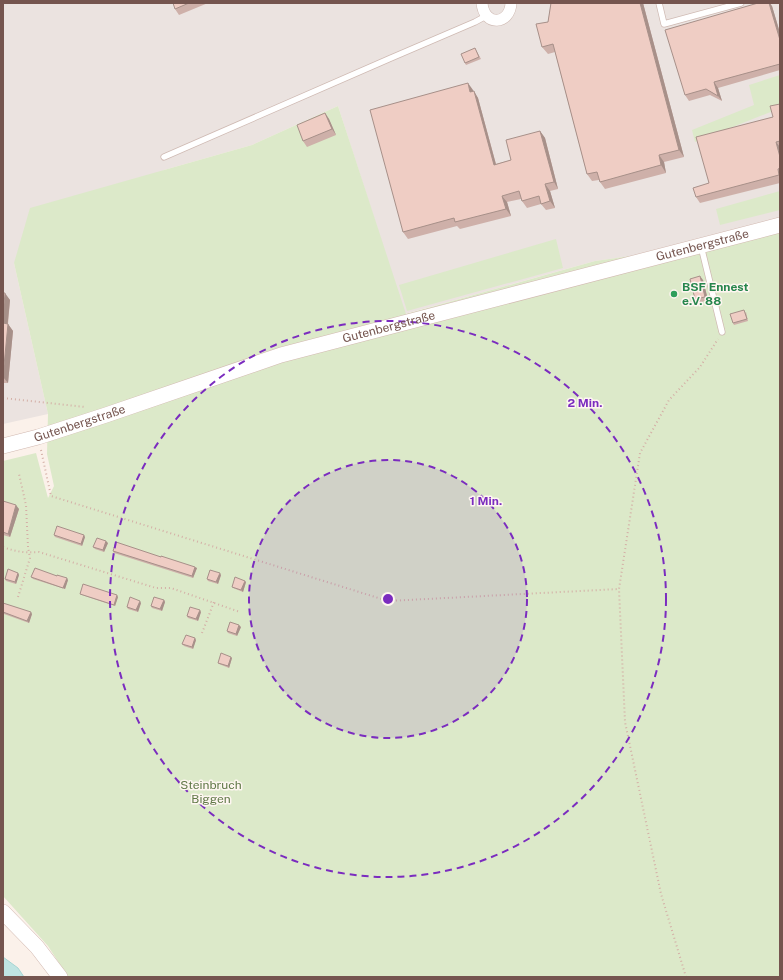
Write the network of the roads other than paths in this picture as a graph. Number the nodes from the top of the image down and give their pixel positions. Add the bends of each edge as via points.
1 (482, 3) edge
2 (511, 3) edge
3 (659, 3) edge
4 (741, 3) edge
5 (486, 16) junction
6 (164, 157) dead end
7 (780, 225) edge
8 (701, 246) junction
9 (722, 332) road end
10 (3, 446) edge
11 (3, 912) edge
12 (60, 977) edge

1 - 5 street
2 - 5 street via 508,14 499,20
3 - 4 lane via 664,24
5 - 6 lane
7 - 8 main road, Gutenbergstraße
8 - 9 lane
8 - 10 main road, Gutenbergstraße via 281,355 106,415
11 - 12 main road via 37,947

